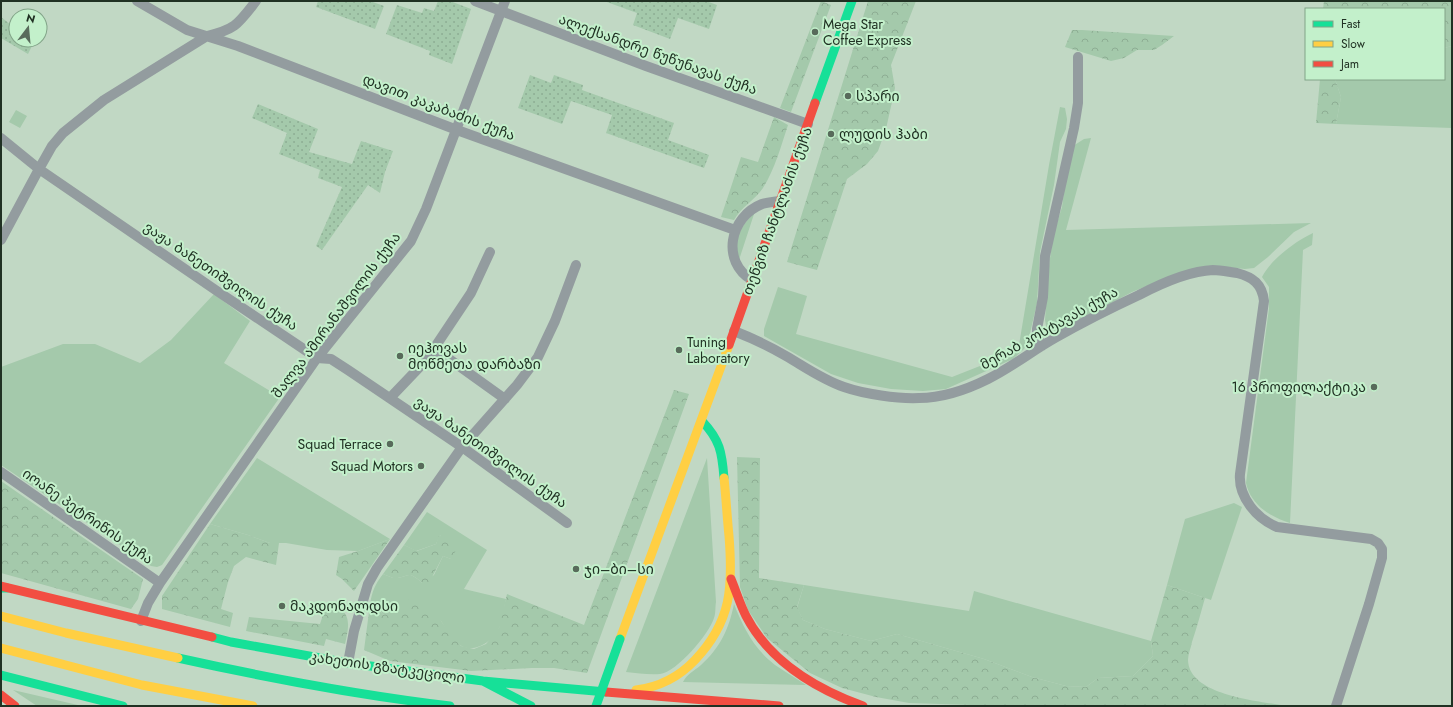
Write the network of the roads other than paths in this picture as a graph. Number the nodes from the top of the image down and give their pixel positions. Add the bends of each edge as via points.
1 (137, 1) edge
2 (256, 1) edge
3 (475, 1) edge
4 (505, 1) edge
5 (852, 1) edge
6 (501, 11) junction
7 (207, 36) junction
8 (1078, 57) dead end
9 (808, 124) junction
10 (457, 130) junction
11 (1, 138) edge
12 (39, 169) junction
13 (780, 202) junction
14 (735, 230) junction
15 (1, 240) edge
16 (490, 252) dead end
17 (576, 265) dead end
18 (752, 280) junction
19 (734, 330) junction
20 (1042, 346) junction
21 (438, 354) junction
22 (317, 358) junction
23 (390, 398) junction
24 (505, 399) junction
25 (702, 421) junction
26 (462, 447) junction
27 (1, 472) edge
28 (567, 523) dead end
29 (731, 579) junction
30 (160, 583) junction
31 (3, 587) edge
32 (1, 616) edge
33 (141, 620) junction
34 (1, 648) edge
35 (348, 663) junction
36 (1, 675) edge
37 (483, 681) junction
38 (610, 693) junction
39 (1, 695) edge
40 (16, 706) edge
41 (123, 706) edge
42 (253, 706) edge
43 (450, 706) edge
44 (531, 706) edge
45 (596, 706) edge
46 (779, 706) edge
47 (863, 706) edge
48 (1336, 706) edge

1 - 7 street, დავით კაკაბაძის ქუჩა via 187,30
2 - 7 street via 238,24 226,31
3 - 6 street, ალექსანდრე წუწუნავას ქუჩა
4 - 6 street, შალვა ამირანაშვილის ქუჩა
5 - 9 main road, თენგიზ ჩანტლაძის ქუჩა
6 - 9 street, ალექსანდრე წუწუნავას ქუჩა
6 - 10 street, შალვა ამირანაშვილის ქუჩა
7 - 10 street, დავით კაკაბაძის ქუჩა
7 - 12 street via 92,109 63,133
8 - 20 street via 1078,103 1074,128 1044,256 1043,296 1037,329 1037,337
9 - 13 main road, თენგიზ ჩანტლაძის ქუჩა
10 - 14 street, დავით კაკაბაძის ქუჩა
10 - 22 street, შალვა ამირანაშვილის ქუჩა via 411,241
11 - 12 street, ვაჟა ბანეთიშვილის ქუჩა
12 - 15 street
12 - 22 street, ვაჟა ბანეთიშვილის ქუჩა
13 - 14 street via 769,202 753,209
13 - 18 main road, თენგიზ ჩანტლაძის ქუჩა
14 - 18 street via 734,259 743,275
16 - 21 street via 471,293 435,347
17 - 24 street via 545,344
18 - 19 main road, თენგიზ ჩანტლაძის ქუჩა
19 - 20 street, მერაბ კოსტავას ქუჩა via 844,387 919,398 939,397 987,379
19 - 25 main road, თენგიზ ჩანტლაძის ქუჩა
20 - 48 street, მერაბ კოსტავას ქუჩა via 1115,306 1182,277 1212,270 1243,275 1258,285 1263,292 1264,301 1239,482 1242,492 1254,511 1268,524 1371,539 1382,549 1382,558 1369,604
21 - 23 street via 430,355
21 - 24 street via 445,356
22 - 23 street, ვაჟა ბანეთიშვილის ქუჩა via 331,359
22 - 30 street, შალვა ამირანაშვილის ქუჩა
23 - 26 street, ვაჟა ბანეთიშვილის ქუჩა
24 - 26 street
25 - 29 main road via 712,431 722,452
25 - 45 main road, თენგიზ ჩანტლაძის ქუჩა, bridge
26 - 28 street, ვაჟა ბანეთიშვილის ქუჩა
26 - 35 street via 368,584 354,630
27 - 30 street, იოანე პეტრიწის ქუჩა
29 - 38 main road via 721,624 696,659 670,680 655,687
29 - 47 main road via 748,621 772,653 792,670 821,688
30 - 33 street, შალვა ამირანაშვილის ქუჩა
31 - 33 main road, კახეთის გზატკეცილი
32 - 43 main road, კახეთის გზატკეცილი via 231,670 332,689
33 - 35 main road, კახეთის გზატკეცილი via 231,642
34 - 42 main road via 142,684
35 - 37 main road, კახეთის გზატკეცილი
36 - 41 main road
37 - 38 main road, კახეთის გზატკეცილი
37 - 44 main road
38 - 46 main road, კახეთის გზატკეცილი
39 - 40 main road

